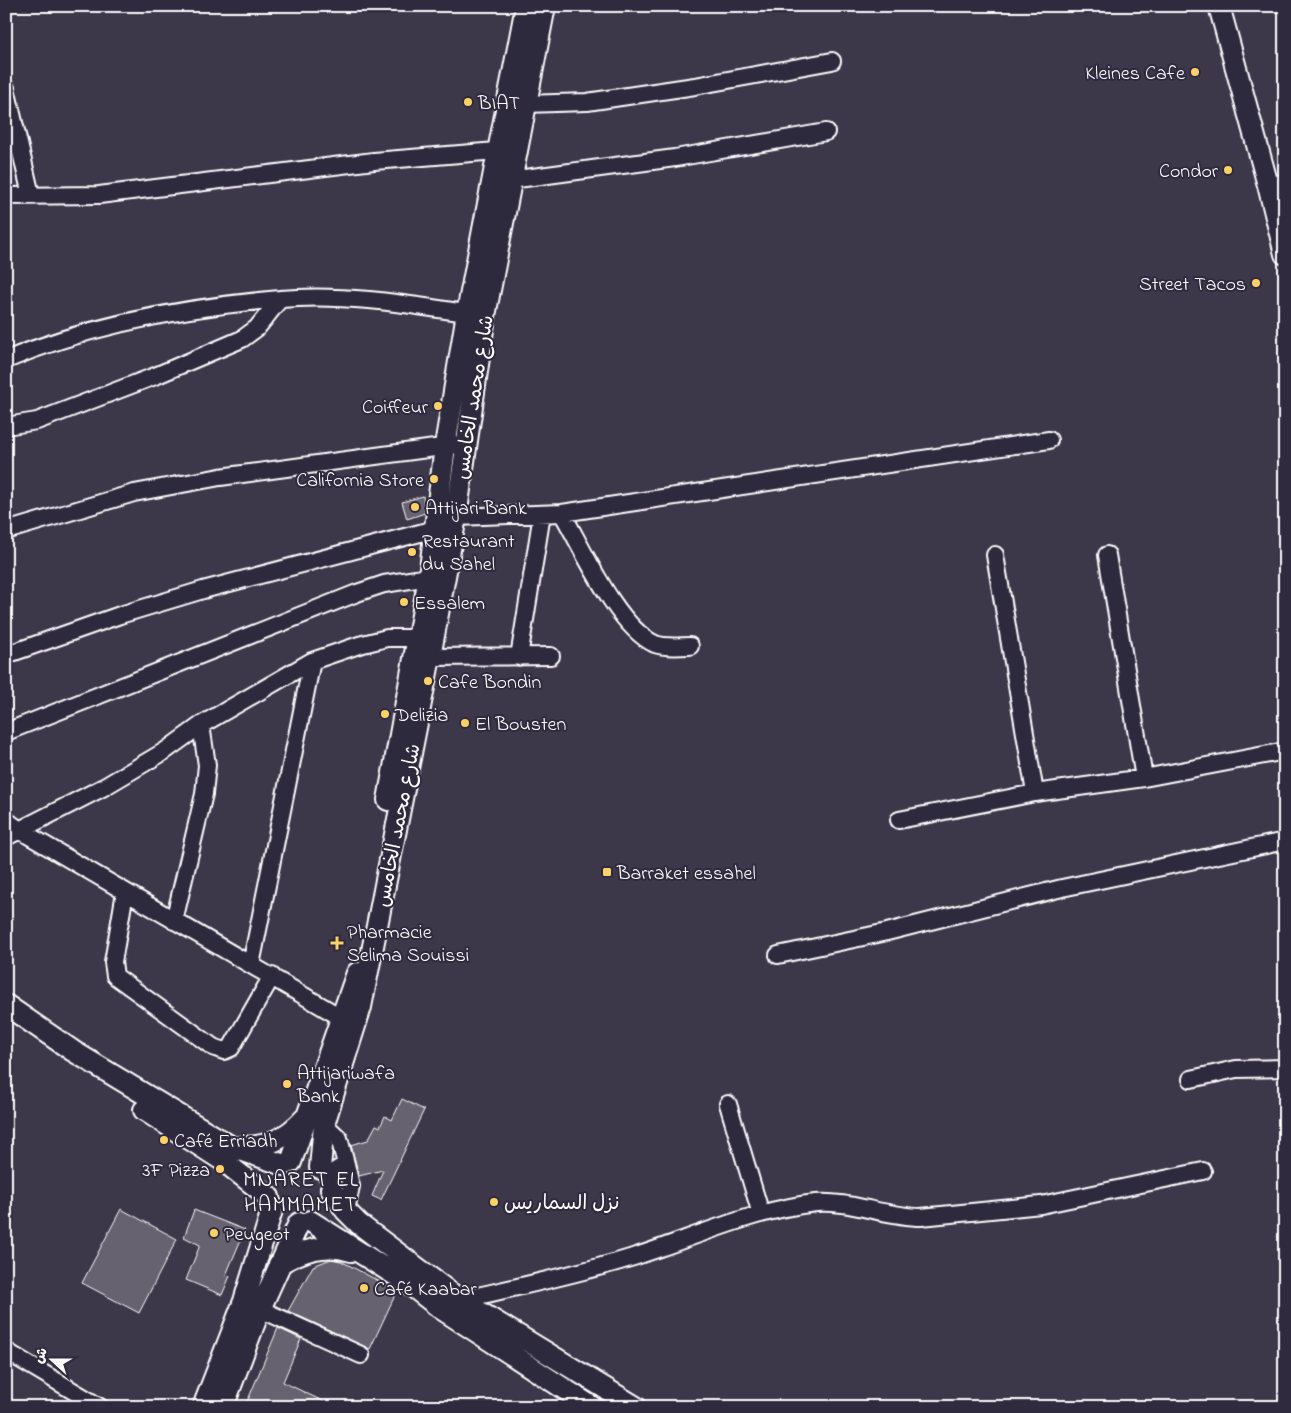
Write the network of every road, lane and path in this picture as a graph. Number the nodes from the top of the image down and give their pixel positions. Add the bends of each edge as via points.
1 (526, 6) edge
2 (545, 6) edge
3 (1219, 6) edge
4 (832, 60) dead end
5 (6, 88) edge
6 (525, 104) junction
7 (826, 132) dead end
8 (507, 150) junction
9 (510, 180) junction
10 (1277, 184) edge
11 (31, 195) junction
12 (6, 196) edge
13 (1285, 254) edge
14 (280, 299) junction
15 (476, 314) junction
16 (6, 360) edge
17 (6, 426) edge
18 (1048, 440) dead end
19 (455, 445) junction
20 (562, 513) junction
21 (542, 514) junction
22 (456, 517) junction
23 (435, 529) junction
24 (6, 531) edge
25 (995, 555) dead end
26 (1106, 556) dead end
27 (429, 577) junction
28 (418, 638) junction
29 (690, 646) dead end
30 (6, 654) edge
31 (519, 656) junction
32 (551, 656) dead end
33 (430, 657) junction
34 (312, 662) junction
35 (201, 725) junction
36 (6, 732) edge
37 (1285, 751) edge
38 (1144, 778) junction
39 (1035, 793) junction
40 (6, 820) edge
41 (899, 820) dead end
42 (14, 834) edge
43 (1285, 841) edge
44 (125, 892) junction
45 (174, 921) junction
46 (778, 955) dead end
47 (251, 965) junction
48 (272, 976) junction
49 (6, 1005) edge
50 (342, 1018) junction
51 (6, 1021) edge
52 (1285, 1068) edge
53 (1191, 1079) dead end
54 (728, 1104) dead end
55 (316, 1119) junction
56 (232, 1147) junction
57 (288, 1164) junction
58 (346, 1164) junction
59 (1203, 1170) dead end
60 (326, 1178) junction
61 (271, 1202) junction
62 (346, 1211) junction
63 (761, 1214) junction
64 (304, 1222) junction
65 (367, 1257) junction
66 (279, 1264) junction
67 (460, 1300) junction
68 (260, 1309) junction
69 (6, 1351) edge
70 (361, 1355) dead end
71 (73, 1400) edge
72 (100, 1407) edge
73 (203, 1407) edge
74 (223, 1407) edge
75 (592, 1407) edge
76 (636, 1407) edge

1 - 8 main road, شارع محمد الخامس
2 - 6 main road, شارع محمد الخامس
3 - 10 main road
4 - 6 street via 587,102
5 - 11 street
6 - 8 main road, شارع محمد الخامس
7 - 9 street via 675,158
8 - 9 main road, شارع محمد الخامس
8 - 11 street via 374,161 100,196
8 - 15 main road, شارع محمد الخامس
9 - 15 main road, شارع محمد الخامس
10 - 13 main road
11 - 12 street
14 - 15 street via 347,297
14 - 16 street via 210,306 157,316 61,339
14 - 17 street via 256,328 242,339 37,420
15 - 19 main road, شارع محمد الخامس
18 - 20 street
19 - 22 main road, شارع محمد الخامس
19 - 23 main road, شارع محمد الخامس
19 - 24 street via 220,476 153,489
20 - 21 street
20 - 29 street via 614,604 634,630 658,645
21 - 22 street
21 - 31 street
22 - 33 main road, شارع محمد الخامس
23 - 27 main road, شارع محمد الخامس
23 - 30 street via 203,590
25 - 39 street
26 - 38 street
27 - 28 main road, شارع محمد الخامس
27 - 36 street via 384,584 357,593
28 - 34 street via 388,638
28 - 50 main road, شارع محمد الخامس via 356,974
31 - 32 street
31 - 33 street
33 - 55 main road, شارع محمد الخامس via 360,1007
34 - 35 street
34 - 47 street
35 - 42 street via 165,751
35 - 45 street via 207,765 204,794
37 - 38 street
38 - 39 street
39 - 41 street
40 - 42 street
42 - 44 street
43 - 46 street via 1062,888 887,932
44 - 45 street
44 - 48 street via 113,962 115,976 213,1047 224,1051 231,1048
45 - 47 street
47 - 48 street
48 - 50 street
49 - 56 main road via 73,1051
50 - 55 main road, شارع محمد الخامس
51 - 61 main road via 202,1147
52 - 53 street via 1236,1069
54 - 63 street
55 - 56 main road via 275,1142 254,1148
55 - 57 main road, شارع محمد الخامس
55 - 58 street via 339,1138
55 - 60 main road, شارع محمد الخامس
56 - 57 main road
57 - 60 main road via 306,1162
57 - 61 main road via 272,1179
58 - 60 street
58 - 62 street via 351,1186
59 - 63 street via 1041,1205 921,1218 818,1203
60 - 62 main road
60 - 64 main road via 326,1209
61 - 64 main road via 280,1216
61 - 73 main road via 244,1301
62 - 67 main road
63 - 67 street via 620,1261
64 - 65 main road
64 - 66 main road
65 - 66 main road via 345,1249 322,1247 300,1252
65 - 75 main road
66 - 68 main road
67 - 76 main road
68 - 70 street
68 - 74 main road
69 - 71 street
71 - 72 street

